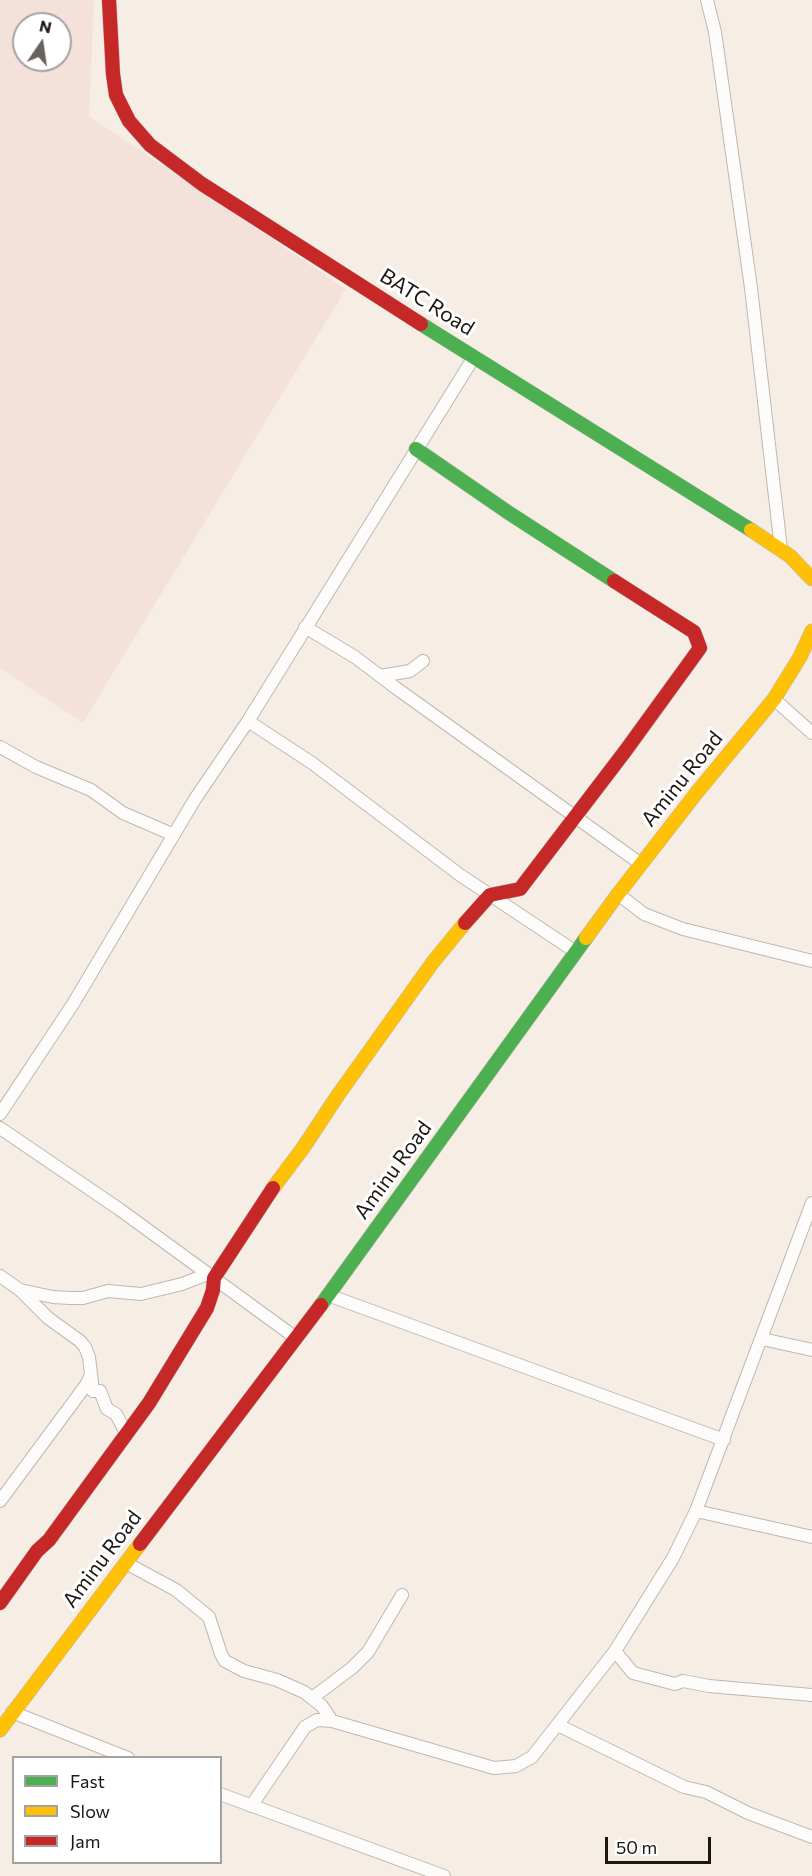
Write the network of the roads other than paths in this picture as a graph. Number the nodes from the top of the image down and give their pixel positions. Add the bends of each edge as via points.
1 (109, 0) edge
2 (707, 0) edge
3 (474, 357) junction
4 (416, 449) junction
5 (786, 553) junction
6 (812, 564) edge
7 (812, 579) edge
8 (305, 627) junction
9 (812, 630) edge
10 (812, 646) edge
11 (800, 657) junction
12 (423, 661) dead end
13 (380, 676) junction
14 (774, 699) junction
15 (248, 721) junction
16 (812, 733) edge
17 (0, 747) edge
18 (574, 817) junction
19 (174, 835) junction
20 (641, 864) junction
21 (618, 894) junction
22 (490, 896) junction
23 (576, 952) junction
24 (812, 961) edge
25 (0, 1114) edge
26 (0, 1128) edge
27 (812, 1203) edge
28 (0, 1276) edge
29 (211, 1276) junction
30 (20, 1290) junction
31 (328, 1296) junction
32 (296, 1338) junction
33 (762, 1339) junction
34 (812, 1350) edge
35 (90, 1384) junction
36 (126, 1433) junction
37 (723, 1440) junction
38 (0, 1501) edge
39 (696, 1511) junction
40 (812, 1537) edge
41 (126, 1563) junction
42 (402, 1595) dead end
43 (0, 1603) edge
44 (615, 1651) junction
45 (812, 1695) edge
46 (312, 1698) junction
47 (12, 1712) junction
48 (332, 1721) junction
49 (558, 1725) junction
50 (0, 1730) edge
51 (123, 1756) edge
52 (222, 1795) edge
53 (251, 1806) junction
54 (812, 1837) edge
55 (444, 1876) edge

1 - 3 street, BATC Road via 116,94 129,121 150,145 202,183
2 - 5 street via 750,277
3 - 4 street
3 - 5 street, BATC Road
4 - 8 street
4 - 18 street via 694,632 698,640 700,648
5 - 6 street
5 - 7 street, BATC Road
8 - 13 street
8 - 15 street
9 - 11 street, Aminu Road
10 - 11 street
11 - 14 street, Aminu Road
12 - 13 street via 410,670
13 - 18 street
14 - 16 street
14 - 20 street, Aminu Road
15 - 19 street
15 - 22 street via 312,763
17 - 19 street via 91,790 123,813
18 - 20 street
18 - 22 street via 520,889
19 - 25 street via 73,1005
20 - 21 street, Aminu Road
21 - 23 street, Aminu Road
21 - 24 street via 644,914 683,929
22 - 23 street
22 - 29 street via 433,962
23 - 31 street, Aminu Road
26 - 29 street
27 - 33 street
28 - 30 street
29 - 30 street via 141,1294 108,1291 83,1298 53,1298
29 - 32 street
29 - 36 street via 213,1290 207,1308
30 - 35 street via 52,1322 80,1341 89,1357
31 - 32 street, Aminu Road
31 - 37 street
32 - 41 street, Aminu Road
33 - 34 street
33 - 37 street
35 - 36 street via 100,1391
35 - 38 street
36 - 43 street
37 - 39 street
39 - 40 street
39 - 44 street via 673,1558
41 - 46 street via 176,1590 209,1617 225,1661
41 - 47 street, Aminu Road
42 - 46 street via 368,1652
44 - 45 street via 633,1672 675,1684 683,1681
44 - 49 street
46 - 48 street
47 - 50 street, Aminu Road
47 - 51 street
48 - 49 street via 494,1768 516,1766 532,1757
48 - 53 street via 317,1720 305,1727
49 - 54 street via 684,1786
52 - 53 street
53 - 55 street

